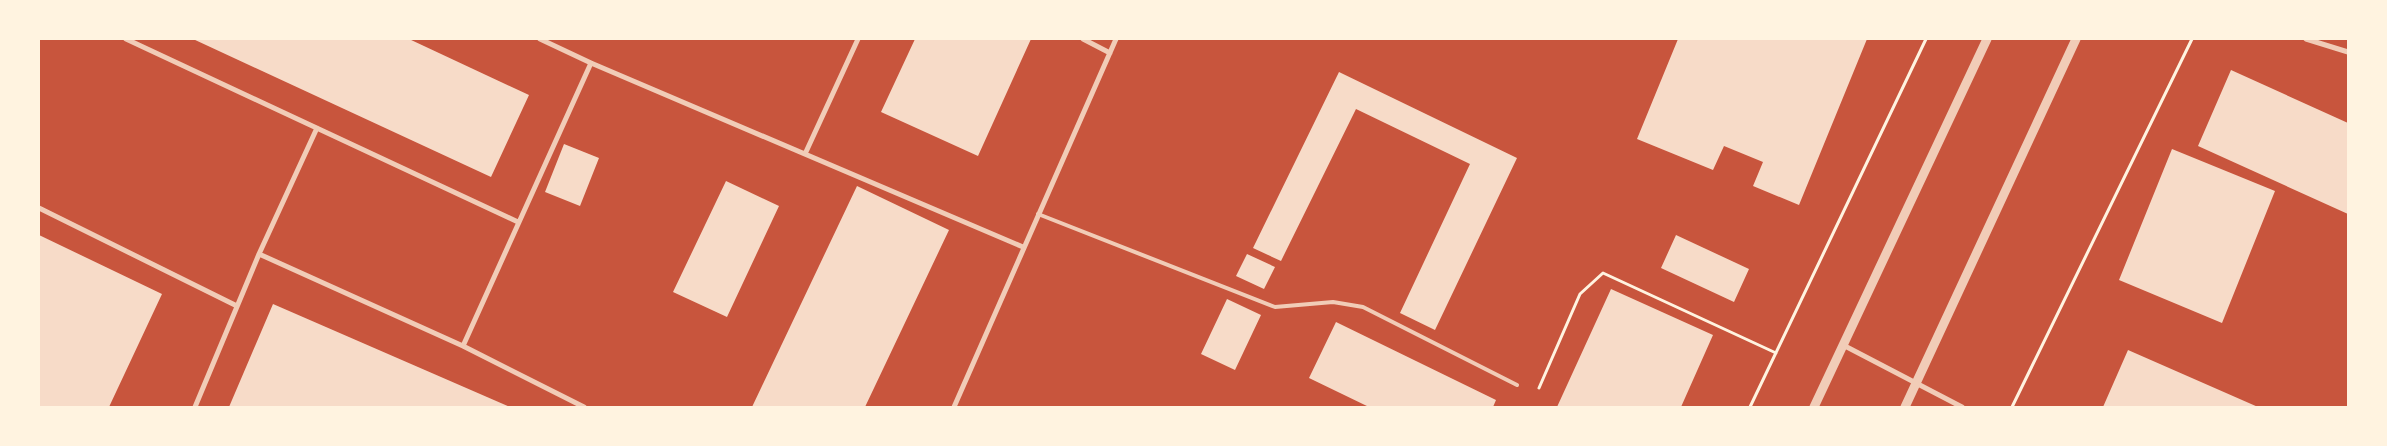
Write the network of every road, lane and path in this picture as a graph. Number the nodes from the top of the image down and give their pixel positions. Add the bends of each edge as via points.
1 (126, 39) edge
2 (540, 39) edge
3 (858, 39) edge
4 (1084, 39) edge
5 (1116, 39) edge
6 (1926, 39) edge
7 (1988, 39) edge
8 (2076, 39) edge
9 (2192, 39) edge
10 (2306, 39) edge
11 (2348, 52) edge
12 (1110, 53) junction
13 (591, 63) junction
14 (317, 128) junction
15 (805, 154) junction
16 (39, 208) edge
17 (1038, 214) junction
18 (518, 222) junction
19 (1023, 247) junction
20 (259, 254) junction
21 (237, 306) junction
22 (1843, 345) junction
23 (463, 346) junction
24 (1776, 353) junction
25 (1916, 384) junction
26 (1517, 385) joint
27 (195, 407) edge
28 (584, 407) edge
29 (954, 407) edge
30 (1750, 407) edge
31 (1814, 407) edge
32 (1905, 407) edge
33 (1962, 407) edge
34 (2012, 407) edge

1 - 14 street
2 - 13 street
3 - 15 street
4 - 12 street
5 - 12 street
6 - 24 path
7 - 22 street
8 - 25 street
9 - 34 path
10 - 11 street
12 - 17 street
13 - 15 street
13 - 18 street
14 - 18 street
14 - 20 street
15 - 19 street
16 - 21 street
17 - 19 street
17 - 26 lane via 1274,307 1333,302 1363,307
18 - 23 street
19 - 29 street
20 - 21 street
20 - 23 street
21 - 27 street
22 - 25 street
22 - 31 street
23 - 28 street
24 - 26 path via 1603,273 1580,294 1538,391
24 - 30 path
25 - 32 street
25 - 33 street

